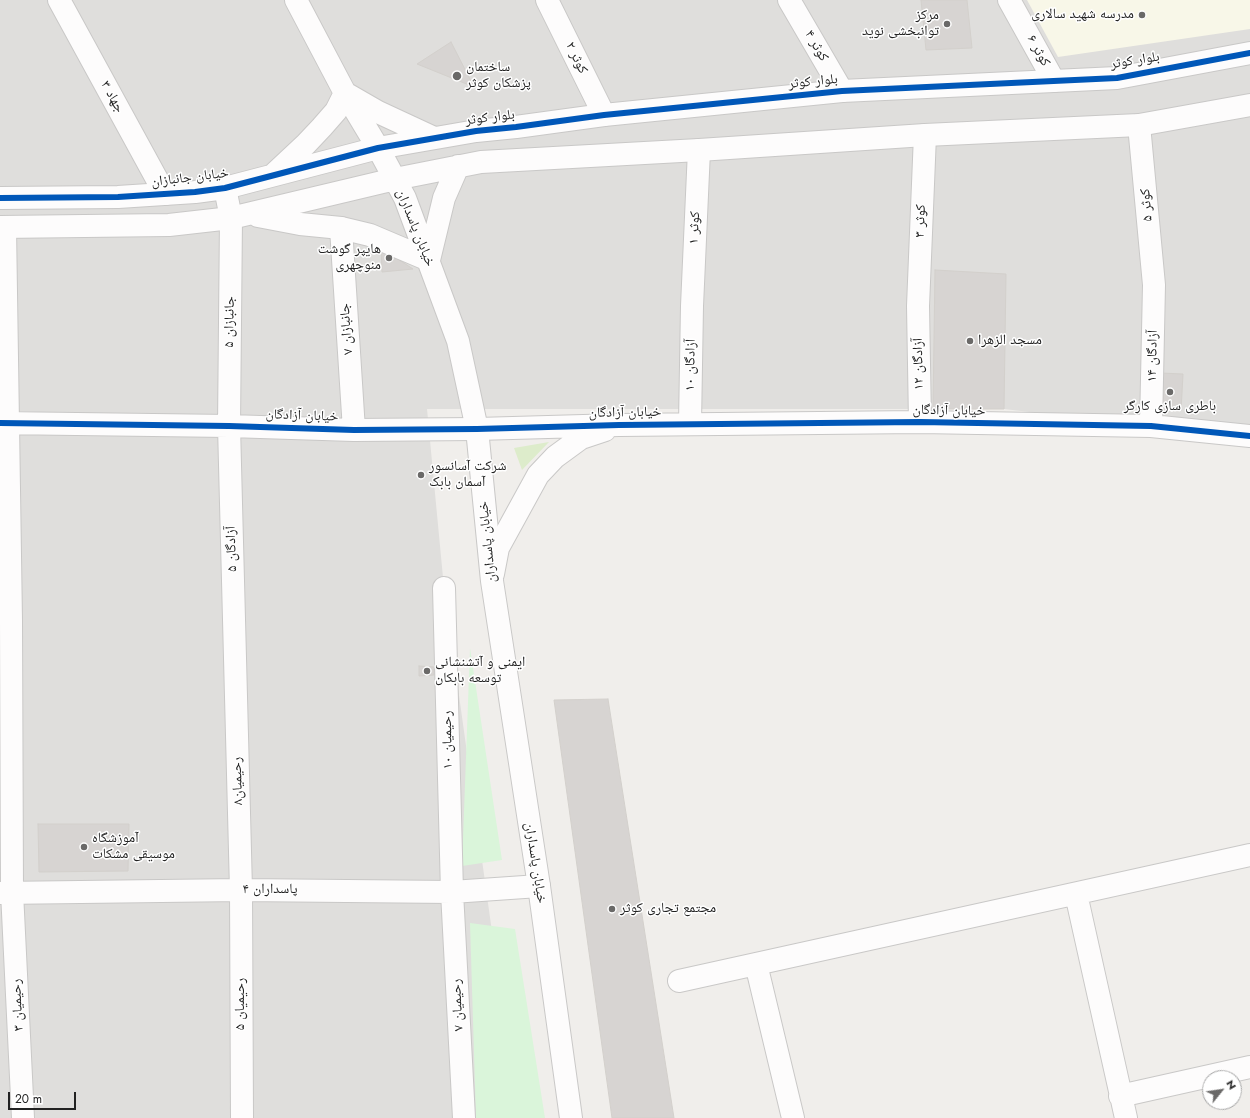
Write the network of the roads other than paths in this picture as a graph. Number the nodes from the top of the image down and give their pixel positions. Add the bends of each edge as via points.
1 (59, 0) edge
2 (296, 0) edge
3 (547, 0) edge
4 (790, 0) edge
5 (1009, 0) edge
6 (1250, 53) edge
7 (1054, 81) junction
8 (842, 91) junction
9 (345, 93) junction
10 (1250, 105) edge
11 (604, 115) junction
12 (1139, 125) junction
13 (476, 131) junction
14 (925, 135) junction
15 (434, 138) junction
16 (378, 148) junction
17 (699, 150) junction
18 (481, 162) junction
19 (458, 166) junction
20 (274, 174) junction
21 (395, 179) junction
22 (225, 188) junction
23 (165, 194) junction
24 (0, 198) edge
25 (240, 216) junction
26 (3, 227) edge
27 (341, 228) junction
28 (429, 260) junction
29 (1154, 285) joint
30 (692, 306) joint
31 (918, 306) joint
32 (920, 422) junction
33 (4, 423) edge
34 (690, 424) junction
35 (619, 425) junction
36 (229, 426) junction
37 (1151, 426) junction
38 (477, 429) junction
39 (354, 430) junction
40 (1250, 436) edge
41 (492, 581) junction
42 (444, 588) dead end
43 (235, 671) joint
44 (1250, 856) edge
45 (539, 886) junction
46 (241, 890) junction
47 (6, 892) edge
48 (452, 892) junction
49 (1076, 894) junction
50 (756, 964) junction
51 (679, 981) dead end
52 (1250, 1068) edge
53 (1120, 1096) junction
54 (23, 1118) edge
55 (242, 1118) edge
56 (464, 1118) edge
57 (571, 1118) edge
58 (793, 1118) edge
59 (1126, 1118) edge

1 - 23 street, جهاد ۳
2 - 9 street, خیابان پاسداران
3 - 11 street, کوثر ۲
4 - 8 street, کوثر ۴
5 - 7 street, کوثر ۶
6 - 7 street, بلوار کوثر via 1116,78
7 - 8 street, بلوار کوثر
8 - 11 street, بلوار کوثر
9 - 15 street via 378,112
9 - 16 street, خیابان پاسداران
9 - 20 street via 336,111 322,127
10 - 12 street
11 - 13 street, بلوار کوثر
12 - 14 street
12 - 29 street, کوثر ۵
13 - 15 street, بلوار کوثر
13 - 18 street
14 - 17 street
14 - 31 street, کوثر ۳
15 - 16 street, بلوار کوثر
16 - 20 street, خیابان جانبازان
16 - 21 street, خیابان پاسداران
17 - 18 street
17 - 30 street, کوثر ۱
18 - 19 street
19 - 21 street
19 - 28 street via 444,198
20 - 22 street, خیابان جانبازان
21 - 25 street
21 - 28 street, خیابان پاسداران
22 - 23 street, خیابان جانبازان
22 - 25 street, جانبازان ۵
23 - 24 street, خیابان جانبازان
25 - 26 street via 169,225
25 - 27 street
25 - 36 street, جانبازان ۵
26 - 33 street, رحیمیان ۳
27 - 28 street via 370,234
27 - 39 street, جانبازان ۷
28 - 38 street, خیابان پاسداران via 458,341
29 - 37 street, آزادگان ۱۴
30 - 34 street, آزادگان ۱۰
31 - 32 street, آزادگان ۱۲
32 - 34 street, خیابان آزادگان
32 - 37 street, خیابان آزادگان
33 - 36 street, خیابان آزادگان
33 - 47 street, رحیمیان ۳ via 11,664
34 - 35 street, خیابان آزادگان
35 - 38 street, خیابان آزادگان
35 - 41 street via 581,438 538,475 498,548
36 - 39 street, خیابان آزادگان
36 - 43 street, آزادگان ۵
37 - 40 street, خیابان آزادگان
38 - 39 street, خیابان آزادگان
38 - 41 street, خیابان پاسداران
41 - 45 street, خیابان پاسداران
42 - 48 street, رحیمیان ۱۰
43 - 46 street, رحیمیان۸
44 - 49 street
45 - 48 street, پاسداران ۴
45 - 57 street, خیابان پاسداران
46 - 47 street, پاسداران ۴
46 - 48 street, پاسداران ۴
46 - 55 street, رحیمیان ۵
47 - 54 street, رحیمیان ۳
48 - 56 street, رحیمیان ۷
49 - 50 street
49 - 53 street
50 - 51 street
50 - 58 street
52 - 53 street
53 - 59 street

